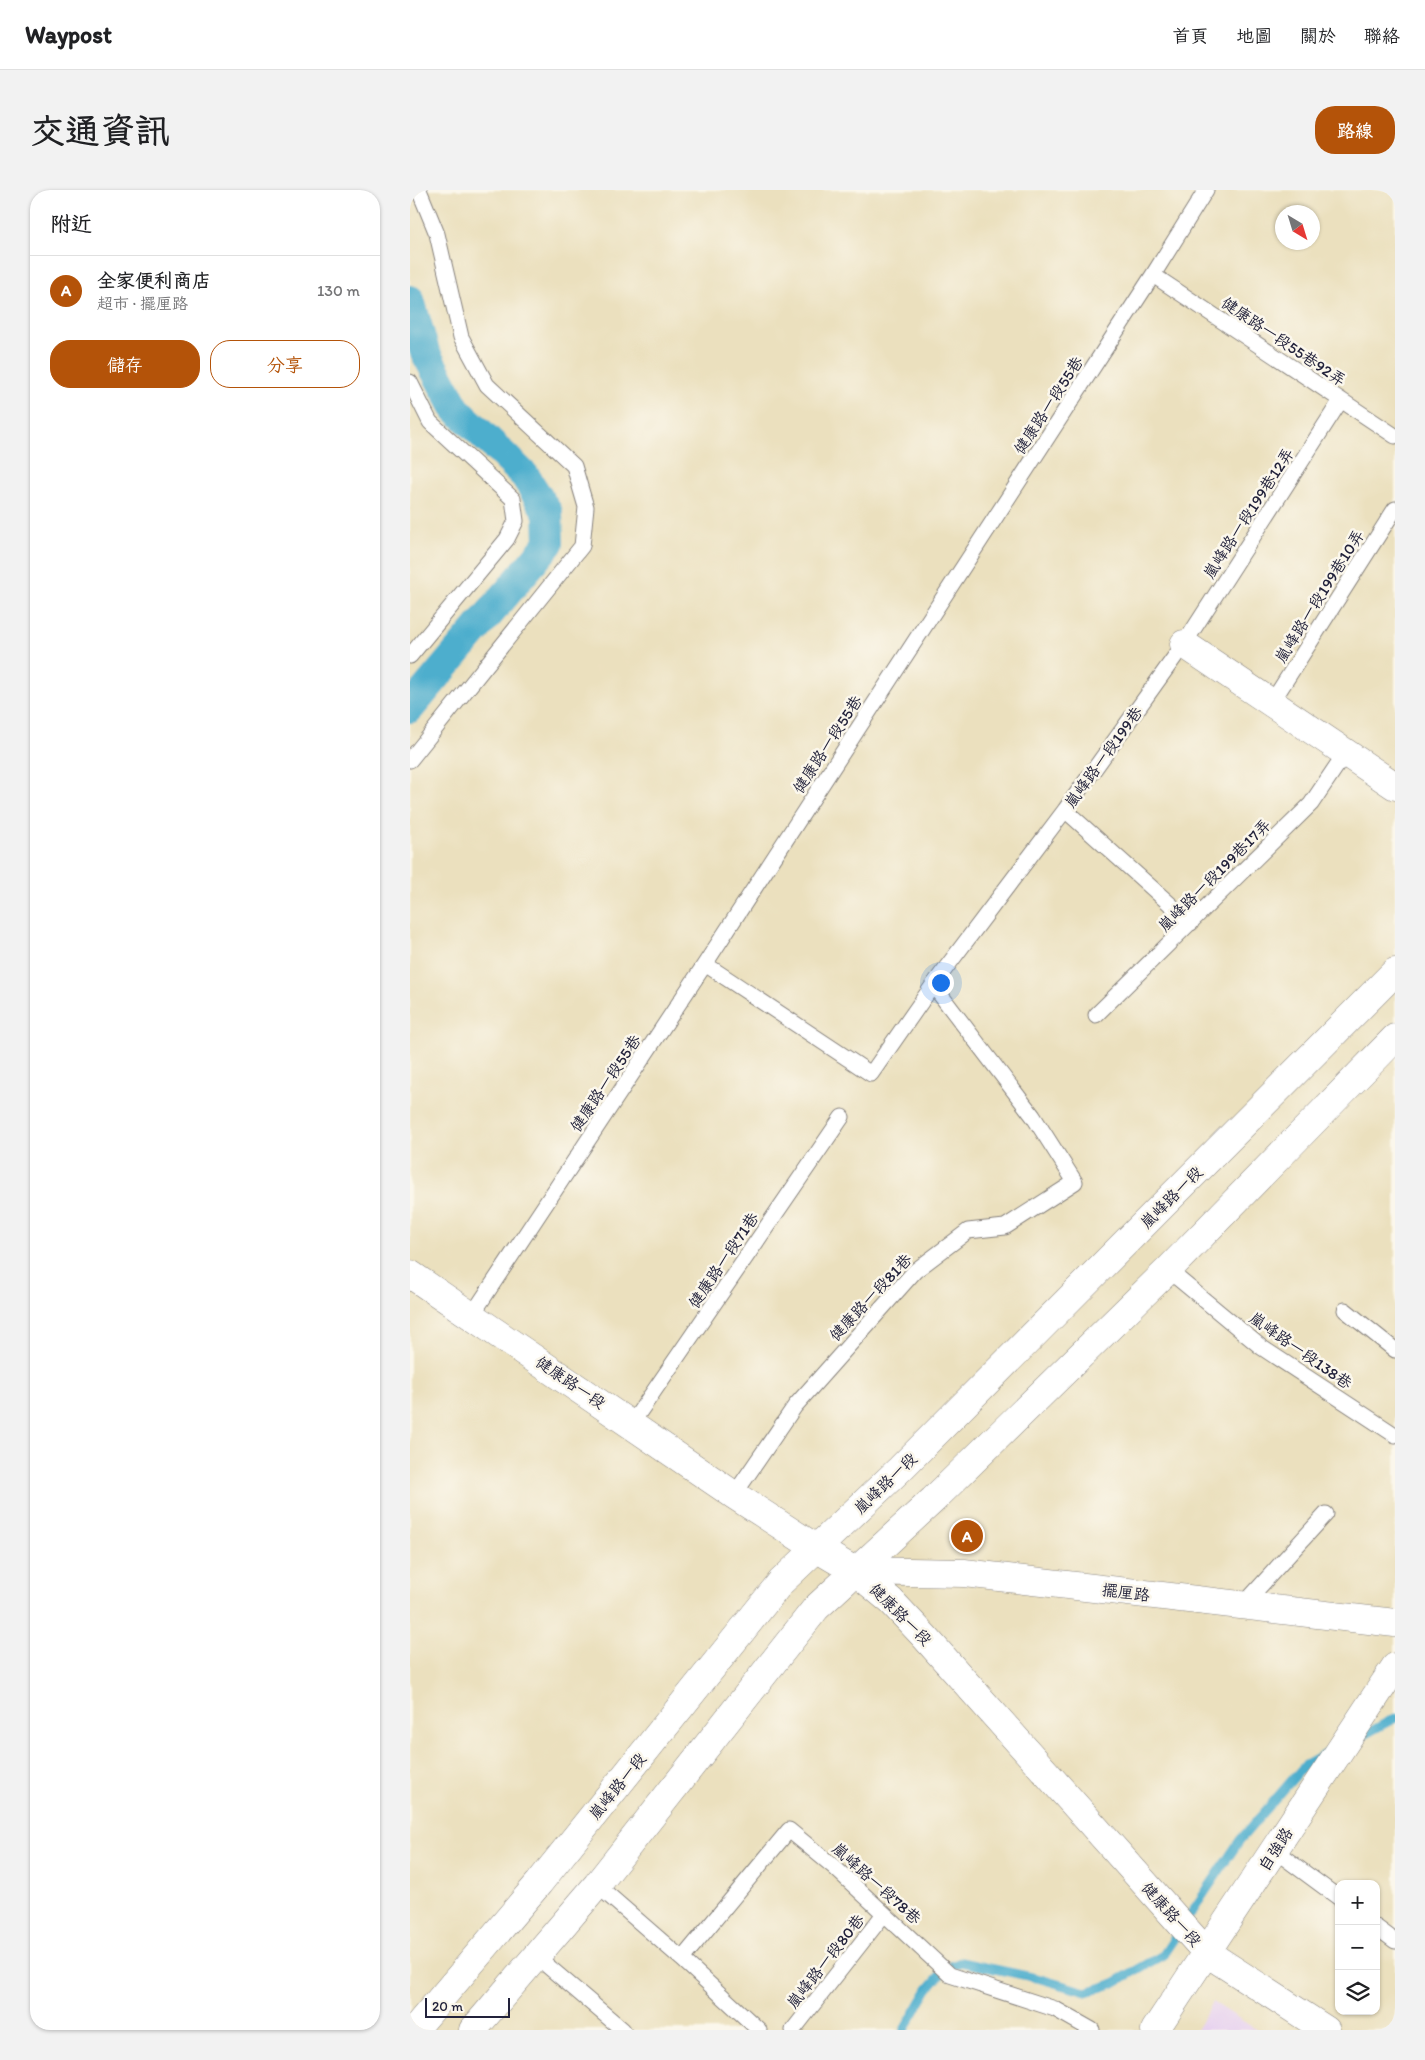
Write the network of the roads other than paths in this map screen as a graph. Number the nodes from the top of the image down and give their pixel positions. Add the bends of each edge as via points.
1 (419, 190) edge
2 (1206, 190) edge
3 (1153, 275) junction
4 (410, 382) edge
5 (1341, 400) junction
6 (1395, 436) edge
7 (1395, 509) edge
8 (1184, 644) junction
9 (410, 656) edge
10 (1272, 702) junction
11 (1346, 752) junction
12 (410, 760) edge
13 (1395, 786) edge
14 (1065, 810) junction
15 (1191, 923) junction
16 (705, 964) junction
17 (1395, 972) edge
18 (933, 985) junction
19 (1096, 1015) dead end
20 (1395, 1038) edge
21 (842, 1117) dead end
22 (1168, 1270) junction
23 (410, 1274) edge
24 (1345, 1310) dead end
25 (472, 1315) junction
26 (1395, 1350) edge
27 (632, 1423) junction
28 (1395, 1435) edge
29 (734, 1495) junction
30 (1326, 1514) dead end
31 (816, 1548) junction
32 (856, 1571) junction
33 (1243, 1605) junction
34 (1395, 1623) edge
35 (1395, 1667) edge
36 (1274, 1850) junction
37 (597, 1885) junction
38 (1335, 1895) edge
39 (884, 1914) junction
40 (1380, 1930) edge
41 (1395, 1941) edge
42 (1207, 1953) junction
43 (536, 1956) junction
44 (682, 1959) junction
45 (414, 2030) edge
46 (473, 2030) edge
47 (623, 2030) edge
48 (759, 2030) edge
49 (793, 2030) edge
50 (1092, 2030) edge
51 (1155, 2030) edge
52 (1326, 2030) edge

1 - 12 lane via 437,234 461,337 487,385 574,466 586,507 582,546
2 - 3 lane, 健康路一段55巷
3 - 5 lane, 健康路一段55巷92弄
3 - 16 lane, 健康路一段55巷
4 - 9 lane via 430,422 513,499 516,521 507,539
5 - 6 lane, 健康路一段55巷92弄
5 - 8 lane, 嵐峰路一段199巷12弄
7 - 10 lane, 嵐峰路一段199巷10弄
8 - 10 main road
8 - 14 lane, 嵐峰路一段199巷
10 - 11 main road
11 - 13 main road
11 - 15 lane, 嵐峰路一段199巷17弄 via 1311,804
14 - 15 lane
14 - 18 lane, 嵐峰路一段199巷
15 - 19 lane, 嵐峰路一段199巷17弄
16 - 18 lane, 嵐峰路一段199巷 via 871,1074
16 - 25 lane, 健康路一段55巷
17 - 31 main road, 嵐峰路一段 via 900,1470
18 - 29 lane, 健康路一段81巷 via 1032,1116 1075,1182 1006,1227 968,1231 915,1271 795,1406
20 - 22 main road
21 - 27 lane, 健康路一段71巷
22 - 28 lane, 嵐峰路一段138巷 via 1261,1347
22 - 32 main road
23 - 25 main road, 健康路一段
24 - 26 lane
25 - 27 main road, 健康路一段
27 - 29 main road, 健康路一段
29 - 31 main road, 健康路一段
30 - 33 lane
31 - 32 main road, 健康路一段
31 - 45 main road, 嵐峰路一段 via 781,1582 539,1883
32 - 33 main road, 擺厘路 via 964,1573
32 - 37 main road via 816,1608
32 - 42 main road, 健康路一段 via 924,1636
33 - 34 main road, 擺厘路
35 - 36 main road, 自強路
36 - 38 lane
36 - 42 main road, 自強路
37 - 43 main road
37 - 44 lane
39 - 44 lane, 嵐峰路一段78巷 via 789,1830
39 - 49 lane, 嵐峰路一段80巷
39 - 50 lane, 嵐峰路一段78巷 via 950,1974 1055,2009
40 - 41 lane
42 - 51 main road, 自強路
42 - 52 main road, 健康路一段
43 - 46 main road
43 - 47 lane
44 - 48 lane

